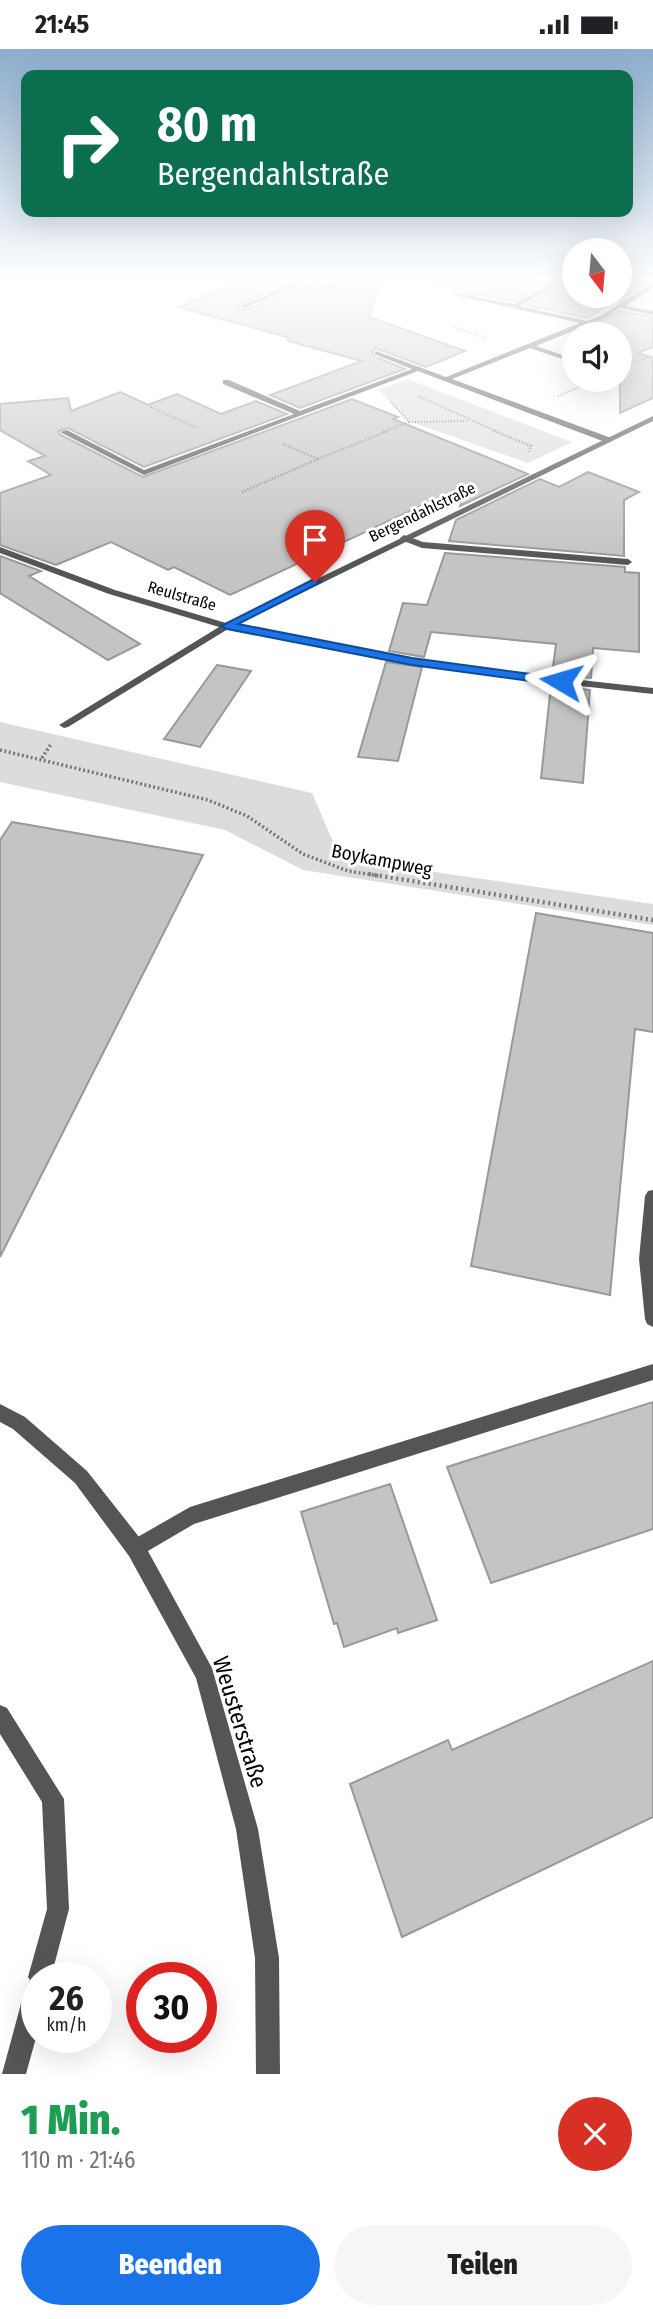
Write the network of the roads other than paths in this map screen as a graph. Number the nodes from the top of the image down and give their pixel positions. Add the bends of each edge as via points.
1 (414, 370) edge
2 (422, 370) edge
3 (468, 370) edge
4 (446, 379) junction
5 (226, 382) dead end
6 (301, 414) junction
7 (653, 418) edge
8 (64, 432) dead end
9 (608, 440) junction
10 (404, 538) junction
11 (0, 550) edge
12 (628, 562) dead end
13 (227, 626) junction
14 (653, 691) edge
15 (64, 725) dead end
16 (653, 1196) edge
17 (653, 1319) edge
18 (653, 1372) edge
19 (0, 1412) edge
20 (136, 1549) junction
21 (0, 1715) edge
22 (44, 1962) edge
23 (21, 2048) edge
24 (14, 2074) edge
25 (268, 2074) edge

1 - 6 street
2 - 4 street
3 - 4 street
4 - 9 street
5 - 6 street
6 - 8 street via 144,473
7 - 9 street, Bergendahlstraße
9 - 10 street, Bergendahlstraße
10 - 12 street via 422,545
10 - 13 street, Bergendahlstraße
11 - 13 street, Reulstraße
13 - 14 street, Reulstraße via 412,661
13 - 15 street, Bergendahlstraße
16 - 17 street via 647,1259
18 - 20 street via 190,1516
19 - 20 street, Weusterstraße via 81,1477
20 - 25 street, Weusterstraße via 205,1675 247,1829 267,1958
21 - 22 street via 53,1799 58,1909
23 - 24 street

